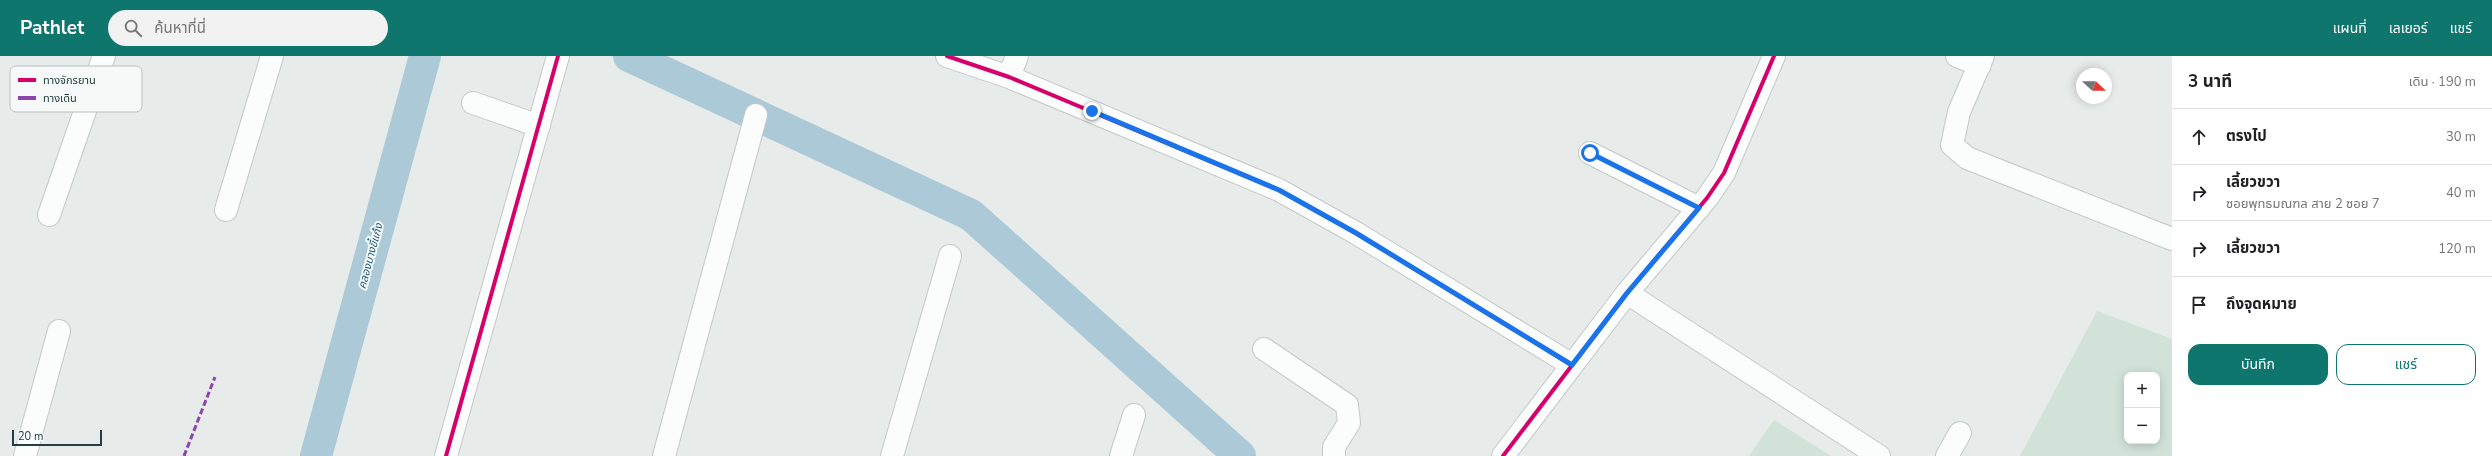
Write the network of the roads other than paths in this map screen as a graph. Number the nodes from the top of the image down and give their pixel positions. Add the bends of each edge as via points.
1 (104, 56) edge
2 (272, 56) edge
3 (558, 56) edge
4 (947, 56) edge
5 (1017, 56) edge
6 (1774, 56) edge
7 (1957, 56) edge
8 (1982, 60) edge
9 (101, 66) edge
10 (1009, 77) junction
11 (473, 103) dead end
12 (85, 112) edge
13 (756, 116) dead end
14 (539, 126) junction
15 (1590, 153) dead end
16 (1699, 208) junction
17 (226, 210) dead end
18 (49, 214) dead end
19 (2172, 239) edge
20 (950, 256) dead end
21 (1627, 293) junction
22 (59, 331) dead end
23 (1264, 349) dead end
24 (1572, 365) junction
25 (1134, 415) dead end
26 (1960, 433) dead end
27 (25, 456) edge
28 (446, 456) edge
29 (664, 456) edge
30 (892, 456) edge
31 (1122, 456) edge
32 (1334, 456) edge
33 (1503, 456) edge
34 (1879, 456) edge
35 (1946, 456) edge

1 - 9 street
2 - 17 street
3 - 14 street
4 - 10 street
5 - 10 street
6 - 16 street via 1724,173
7 - 8 street
8 - 19 street via 1959,112 1952,145 1967,158
10 - 24 street via 1279,190 1356,233
11 - 14 street
12 - 18 street
13 - 29 street
14 - 28 street
15 - 16 street
16 - 21 street
20 - 30 street
21 - 24 street
21 - 34 street
22 - 27 street
23 - 32 street via 1348,405 1349,423 1334,447
24 - 33 street
25 - 31 street
26 - 35 street

